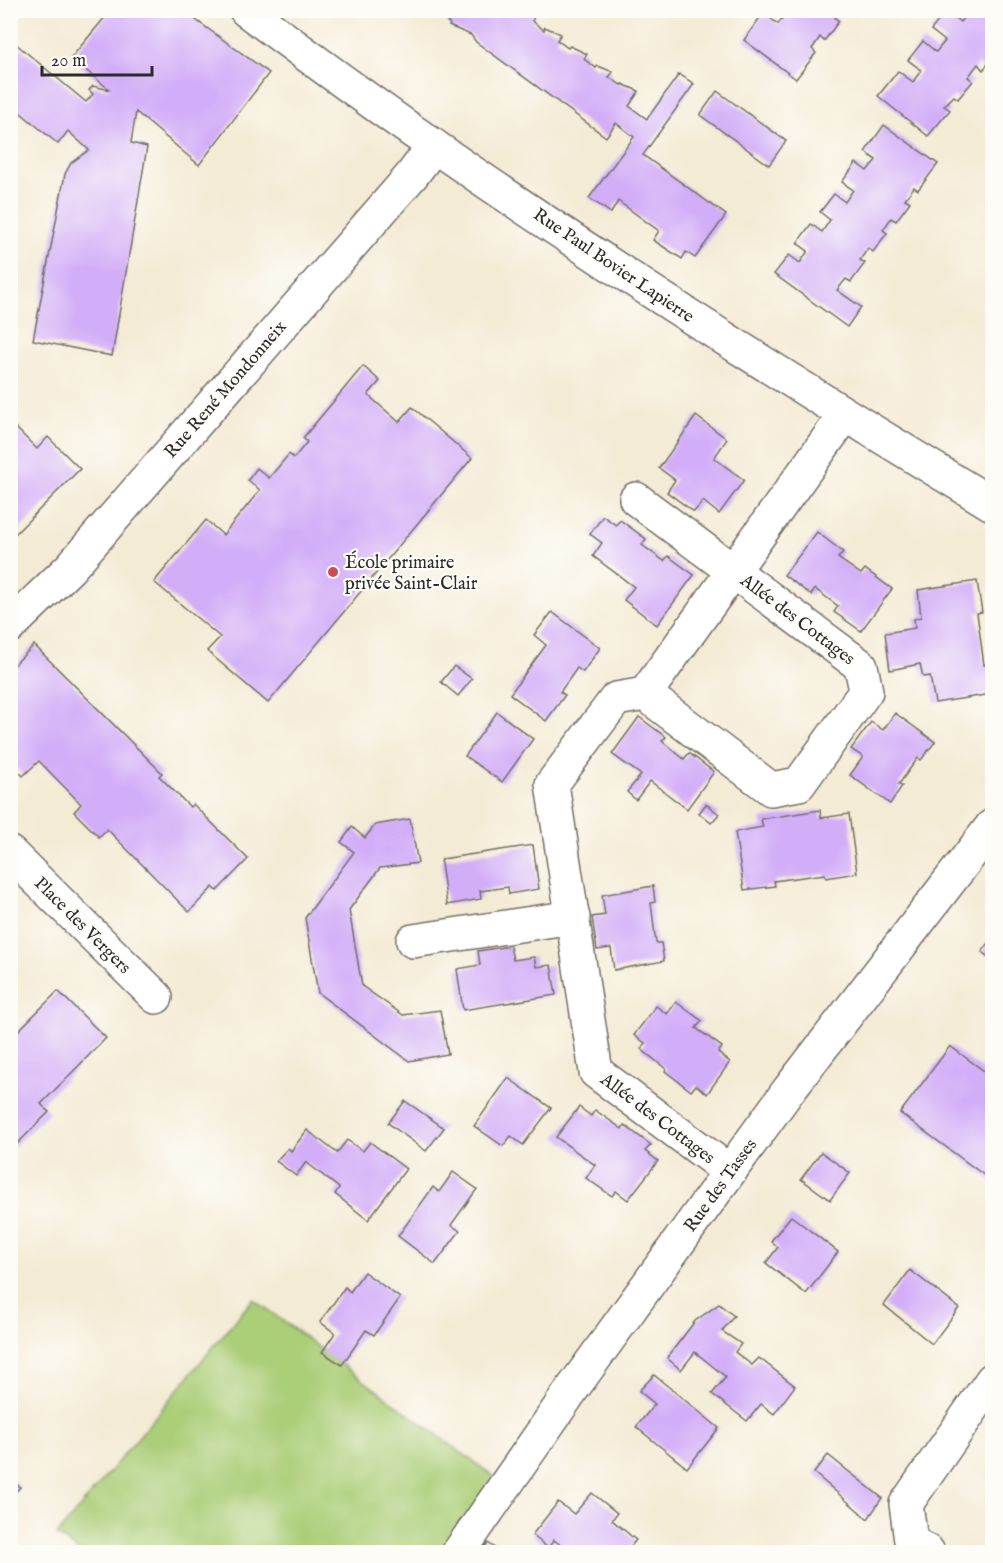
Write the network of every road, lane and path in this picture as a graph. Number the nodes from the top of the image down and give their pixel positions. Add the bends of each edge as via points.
1 (246, 10) edge
2 (434, 146) junction
3 (845, 415) junction
4 (636, 499) dead end
5 (993, 504) edge
6 (734, 572) junction
7 (10, 626) edge
8 (645, 694) junction
9 (993, 826) edge
10 (10, 853) edge
11 (573, 917) junction
12 (413, 941) dead end
13 (156, 997) dead end
14 (729, 1172) junction
15 (993, 1380) edge
16 (920, 1546) edge
17 (459, 1552) edge

1 - 2 street, Rue Paul Bovier Lapierre
2 - 3 street, Rue Paul Bovier Lapierre
2 - 7 street, Rue René Mondonneix via 70,568
3 - 5 street, Rue Paul Bovier Lapierre
3 - 6 street, Allée des Cottages
4 - 6 street, Allée des Cottages
6 - 8 street, Allée des Cottages
6 - 8 street, Allée des Cottages via 861,666 866,691 799,784 771,789
8 - 11 street, Allée des Cottages via 616,699 552,784
9 - 14 street, Rue des Tasses
10 - 13 street, Place des Vergers
11 - 12 street
11 - 14 street, Allée des Cottages via 596,1072
14 - 17 street, Rue des Tasses
15 - 16 street via 906,1504

